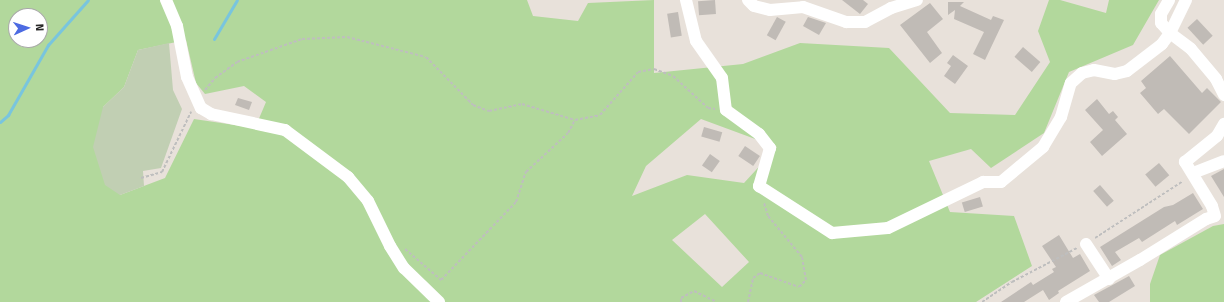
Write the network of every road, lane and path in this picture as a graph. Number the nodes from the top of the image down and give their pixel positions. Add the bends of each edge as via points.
1 (166, 0) edge
2 (686, 0) edge
3 (748, 0) edge
4 (917, 0) edge
5 (1169, 0) edge
6 (1186, 0) edge
7 (1170, 33) junction
8 (1224, 95) edge
9 (196, 102) junction
10 (726, 110) junction
11 (575, 120) junction
12 (1224, 124) edge
13 (1224, 160) edge
14 (1193, 173) junction
15 (141, 178) dead end
16 (759, 186) junction
17 (1086, 244) dead end
18 (390, 246) junction
19 (1109, 279) junction
20 (440, 302) edge
21 (681, 302) edge
22 (717, 302) edge
23 (748, 302) edge
24 (1066, 302) edge

1 - 9 street via 177,26 187,77
2 - 10 street via 696,42 722,78
3 - 4 street via 754,6 770,10 804,7 846,22 865,22 892,8
5 - 7 street via 1161,14 1161,23
6 - 7 street
7 - 8 street via 1191,48 1216,79
7 - 16 street via 1162,44 1126,71 1115,74 1094,70 1082,73 1071,83 1061,117 1044,147 1001,182 983,182 888,228 832,233
9 - 11 path via 215,78 237,62 302,39 347,37 426,57 473,105 489,111 522,104
9 - 15 path via 162,172
9 - 18 street via 211,114 286,130 298,138 361,190
10 - 11 path via 708,108 673,76 654,69 638,72 600,115
10 - 16 street via 759,134 770,148
11 - 18 path via 568,133 526,172 516,202 441,280 408,250
12 - 14 street via 1217,136 1186,162
13 - 14 street
14 - 19 street via 1216,216 1206,219
16 - 23 path via 768,216 802,257 806,280 799,287 760,272 752,278
17 - 19 street
18 - 20 street via 422,288
19 - 24 street
21 - 22 path via 682,298 694,291

